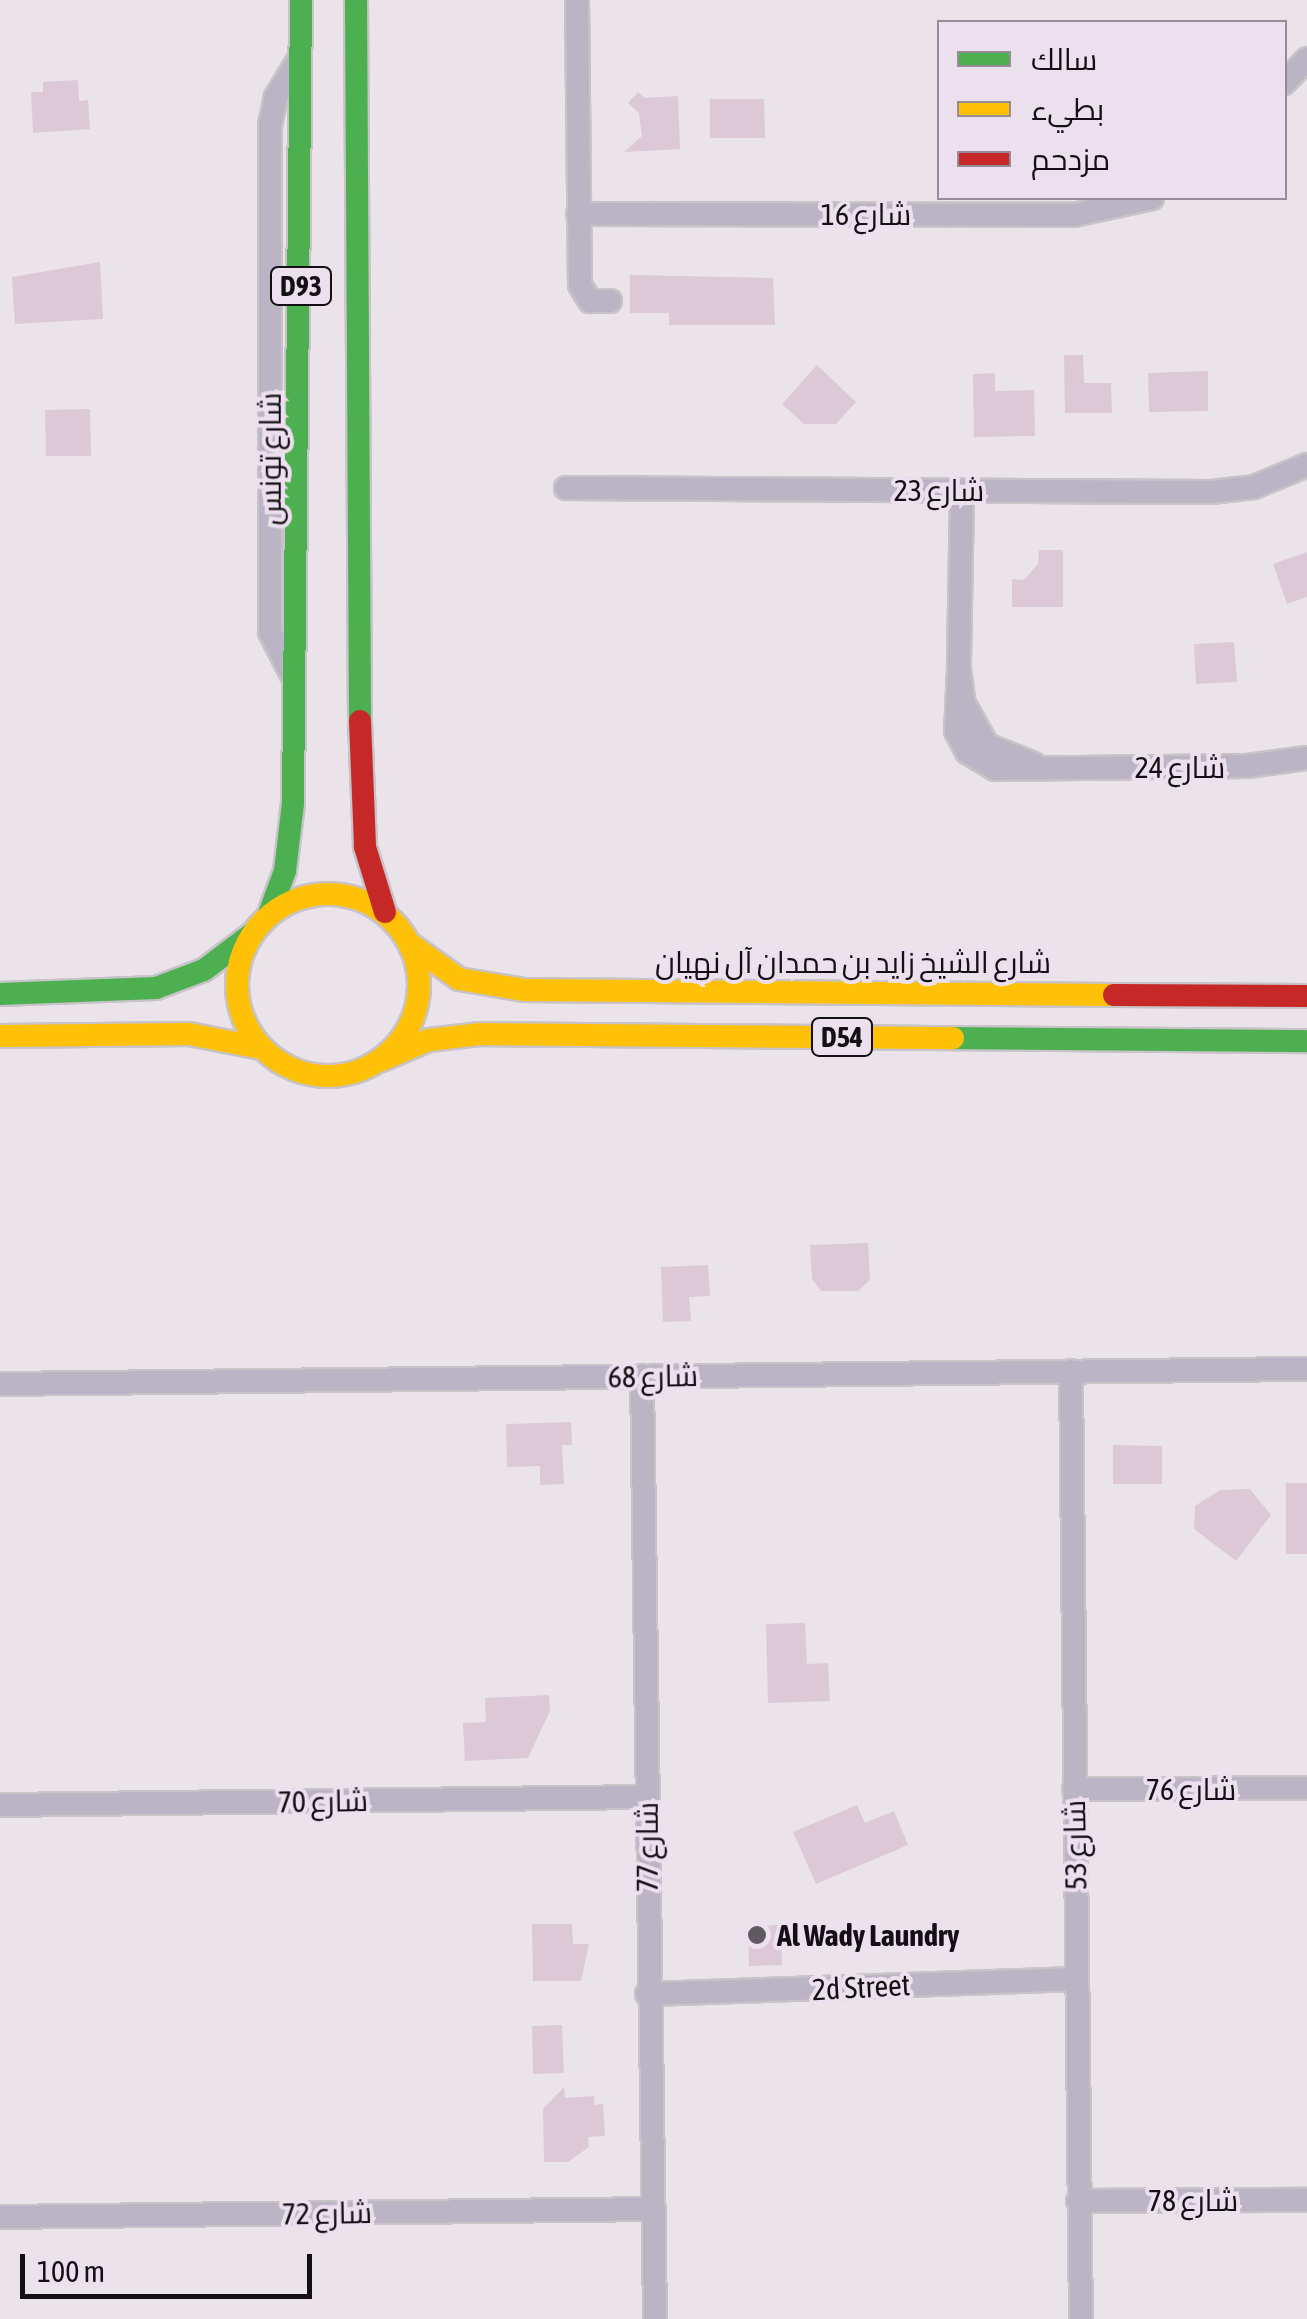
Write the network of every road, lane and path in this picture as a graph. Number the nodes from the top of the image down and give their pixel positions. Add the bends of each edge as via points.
1 (301, 0) edge
2 (356, 0) edge
3 (577, 0) edge
4 (1307, 59) edge
5 (1287, 80) edge
6 (1143, 200) edge
7 (578, 214) junction
8 (610, 301) dead end
9 (1307, 466) edge
10 (566, 488) dead end
11 (962, 490) junction
12 (1307, 758) edge
13 (385, 912) junction
14 (261, 923) junction
15 (410, 944) junction
16 (0, 994) edge
17 (1307, 996) edge
18 (0, 1036) edge
19 (1307, 1041) edge
20 (261, 1048) junction
21 (382, 1060) junction
22 (1307, 1369) edge
23 (1071, 1370) junction
24 (642, 1376) junction
25 (0, 1384) edge
26 (1307, 1788) edge
27 (1074, 1789) junction
28 (647, 1798) junction
29 (0, 1805) edge
30 (1074, 1979) junction
31 (647, 1994) junction
32 (1307, 2200) edge
33 (1078, 2201) junction
34 (654, 2209) junction
35 (0, 2217) edge
36 (655, 2319) edge
37 (1081, 2319) edge

1 - 14 main road, شارع تونس / D93 via 292,826
2 - 13 main road, D93 via 360,803
3 - 7 street
4 - 5 street
6 - 7 street, شارع 16 via 1074,215
7 - 8 street via 580,286 590,301
9 - 11 street, شارع 23 via 1232,491
10 - 11 street, شارع 23
11 - 12 street, شارع 24 via 959,670 978,736 1009,758 1052,767 1235,766
13 - 14 main road via 327,894 290,901
13 - 15 main road
14 - 16 main road via 204,970 156,988
14 - 20 main road via 240,960 237,991 244,1022
15 - 17 main road, شارع الشيخ زايد بن حمدان آل نهيان / D54 via 459,978 524,990
15 - 21 main road via 420,976 417,1008 404,1037
18 - 20 main road via 189,1034
19 - 21 main road, D54 via 479,1034 430,1040
20 - 21 main road via 282,1064 319,1076 358,1072
22 - 23 street, شارع 68
23 - 24 street, شارع 68
23 - 27 street, شارع 53
24 - 25 street, شارع 68
24 - 28 street, شارع 77
26 - 27 street, شارع 76
27 - 30 street, شارع 53
28 - 29 street, شارع 70
28 - 31 street, شارع 77
30 - 31 street, 2d Street
30 - 33 street, شارع 53
31 - 34 street, شارع 77
32 - 33 street, شارع 78
33 - 37 street, شارع 53
34 - 35 street, شارع 72
34 - 36 street, شارع 77

